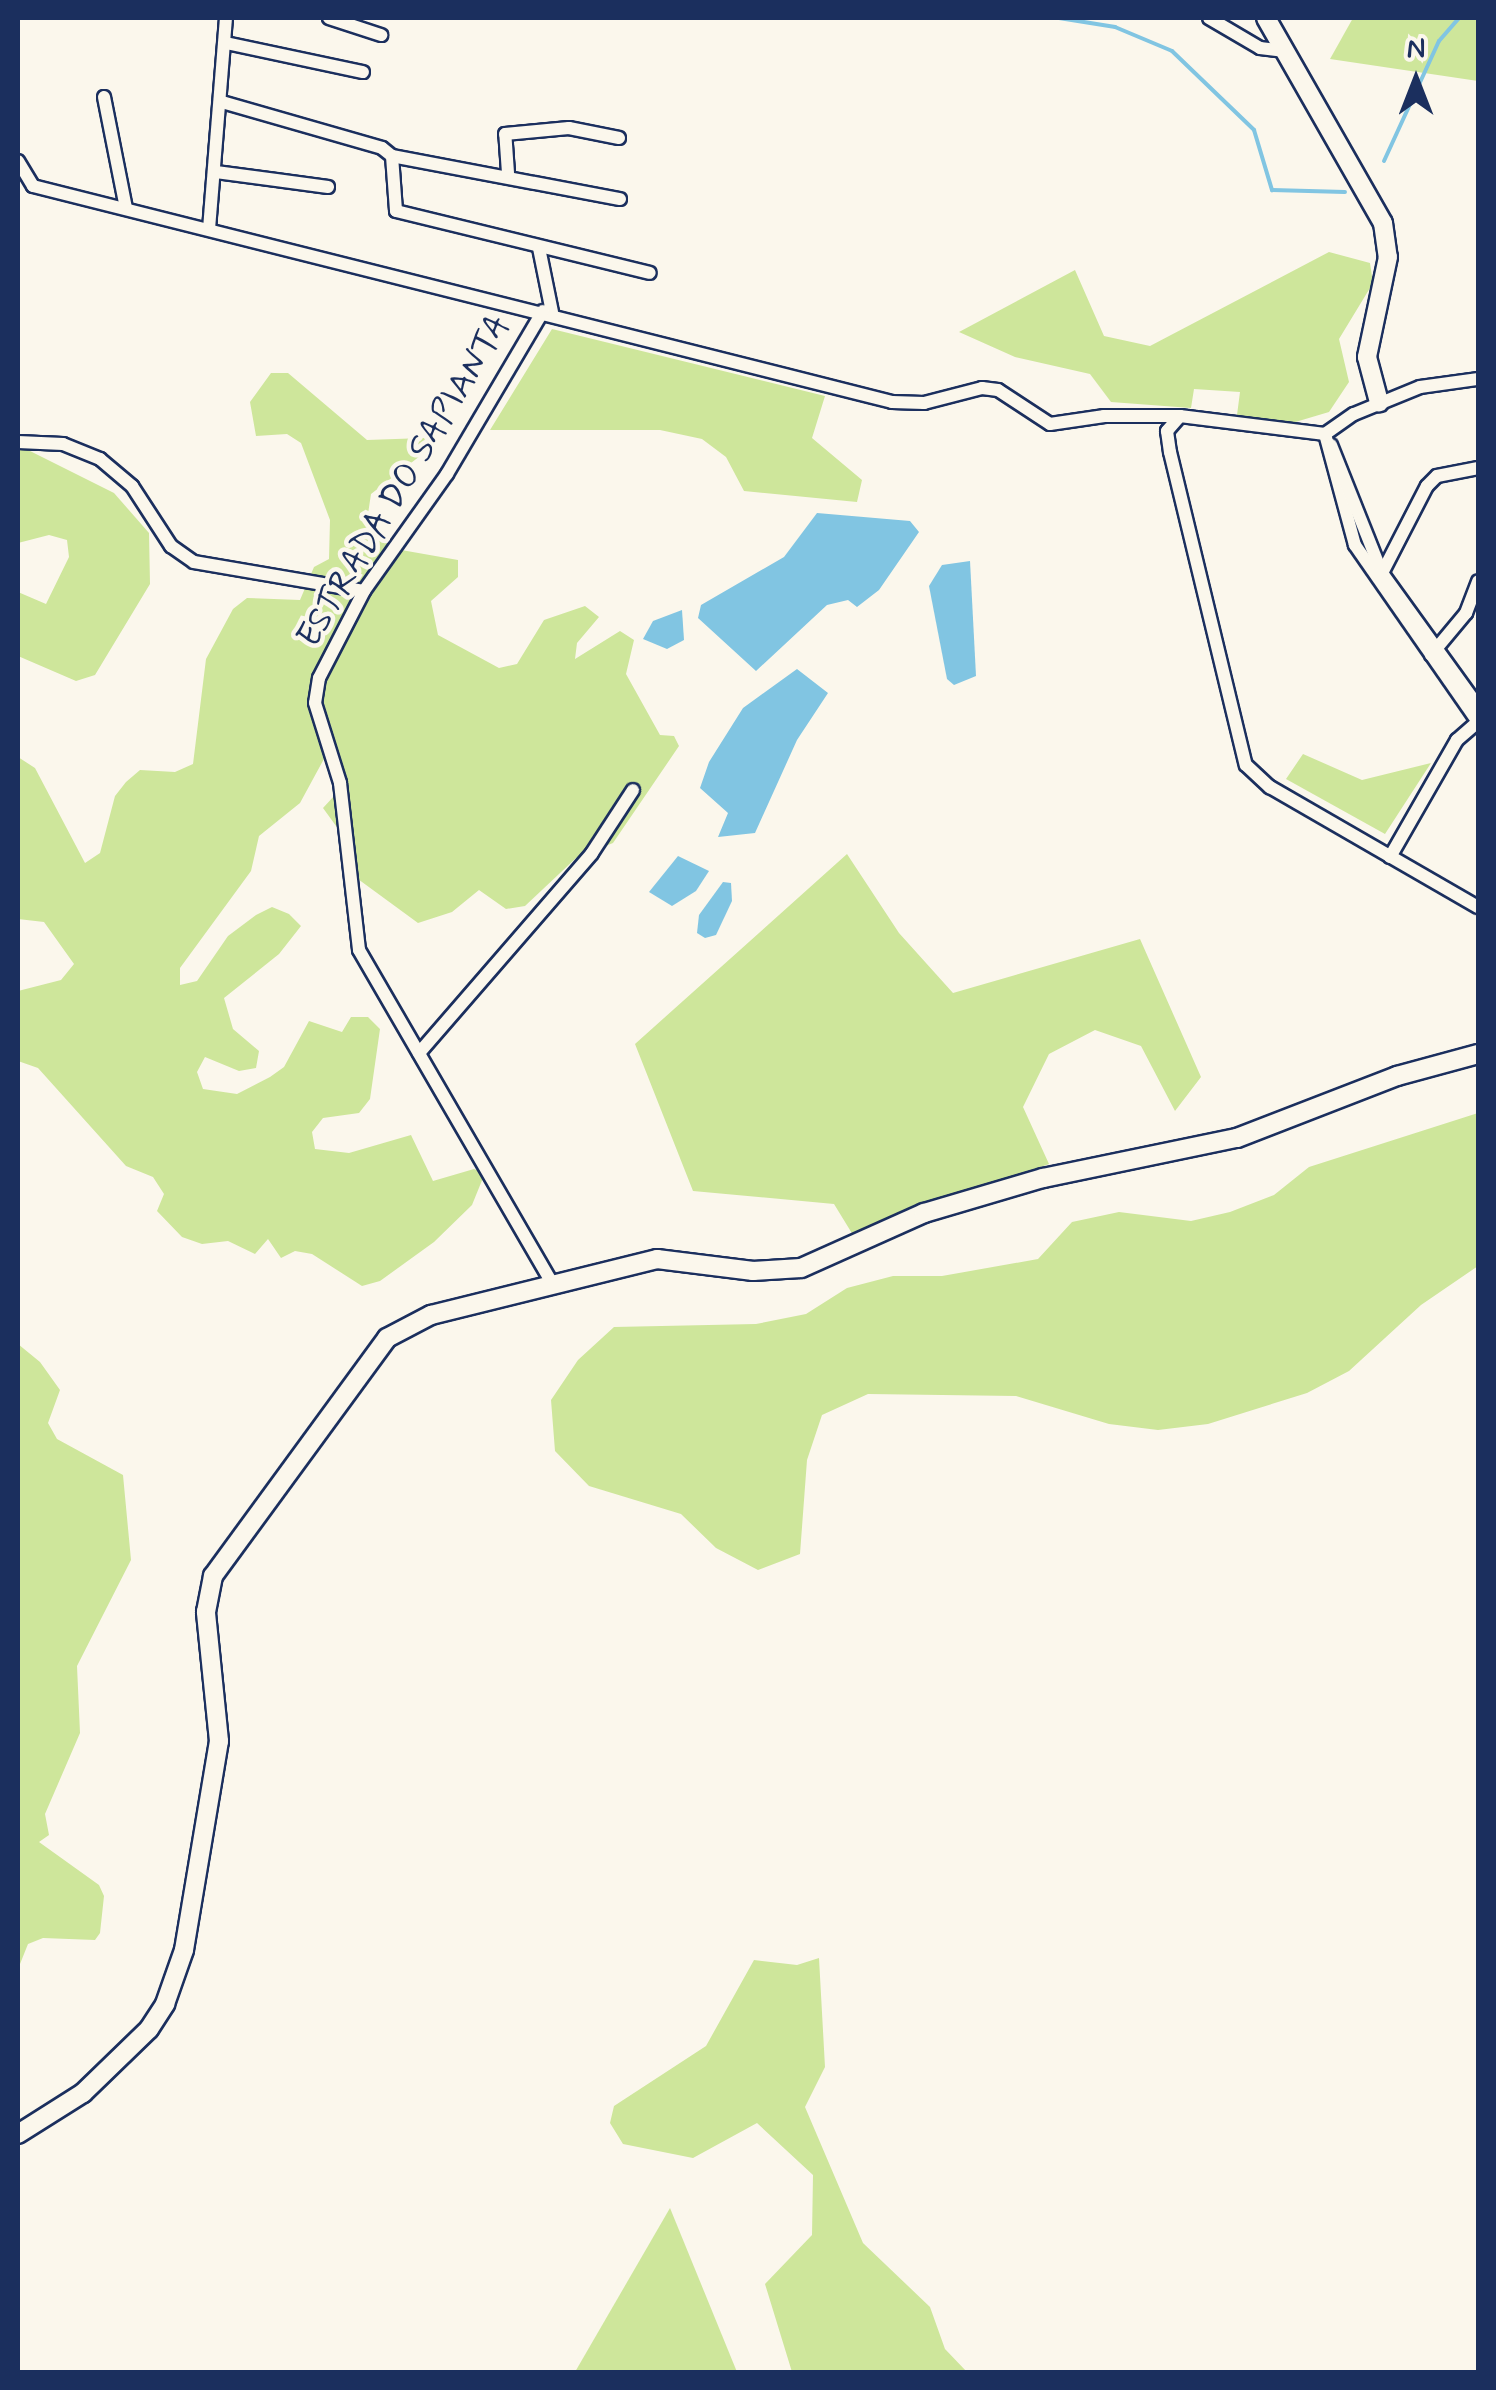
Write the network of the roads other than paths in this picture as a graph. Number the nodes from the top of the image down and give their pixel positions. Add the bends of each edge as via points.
1 (226, 18) edge
2 (329, 18) edge
3 (1209, 18) edge
4 (1271, 21) edge
5 (381, 35) dead end
6 (226, 44) junction
7 (1283, 51) junction
8 (364, 72) dead end
9 (104, 97) dead end
10 (222, 102) junction
11 (619, 138) dead end
12 (392, 156) junction
13 (18, 161) edge
14 (216, 172) junction
15 (508, 173) junction
16 (328, 187) dead end
17 (620, 199) dead end
18 (126, 208) junction
19 (209, 230) junction
20 (539, 248) junction
21 (650, 272) dead end
22 (548, 312) junction
23 (1478, 379) edge
24 (1379, 402) junction
25 (1180, 416) junction
26 (1325, 434) junction
27 (18, 442) edge
28 (1478, 468) edge
29 (1379, 578) junction
30 (1478, 581) edge
31 (364, 591) junction
32 (1433, 653) junction
33 (1478, 706) edge
34 (1478, 722) edge
35 (633, 790) dead end
36 (1390, 857) junction
37 (1478, 907) edge
38 (419, 1053) junction
39 (1478, 1054) edge
40 (553, 1284) junction
41 (18, 2134) edge

1 - 6 street
2 - 5 street
3 - 7 street via 1260,48
4 - 7 main road
6 - 8 street
6 - 10 street
7 - 24 main road via 1382,223 1388,256 1366,357
9 - 18 street
10 - 12 street via 349,134
10 - 14 street
11 - 15 street via 569,128 506,134
12 - 15 street
12 - 20 street via 396,211
13 - 18 street, ESTRADA DO SAPIANTA via 29,185
14 - 16 street
14 - 19 street
15 - 17 street
18 - 19 street, ESTRADA DO SAPIANTA
19 - 22 street, ESTRADA DO SAPIANTA
20 - 21 street
20 - 22 street
22 - 25 street, ESTRADA DO SAPIANTA via 892,402 924,403 982,388 1018,401 1050,424
22 - 31 street, ESTRADA DO SAPIANTA
23 - 24 street via 1420,387
24 - 26 street
25 - 26 street, ESTRADA DO SAPIANTA
25 - 36 street via 1167,432 1170,452 1246,765 1270,787
26 - 29 street via 1344,518
27 - 31 street via 63,444 100,459 132,486 171,546 194,562
28 - 29 street via 1438,476 1426,486
29 - 32 street
30 - 32 street via 1466,613
31 - 38 street, ESTRADA DO SAPIANTA via 319,678 316,703 340,783 352,929
32 - 33 street
32 - 34 street
34 - 36 street via 1457,740
35 - 38 street via 592,853
36 - 37 street
38 - 40 street, ESTRADA DO SAPIANTA
39 - 40 main road via 1396,1076 1222,1142 1072,1170 924,1214 801,1268 752,1270 657,1259
40 - 41 main road via 431,1314 387,1338 213,1576 206,1612 219,1741 184,1950 170,1995 149,2029 83,2094

